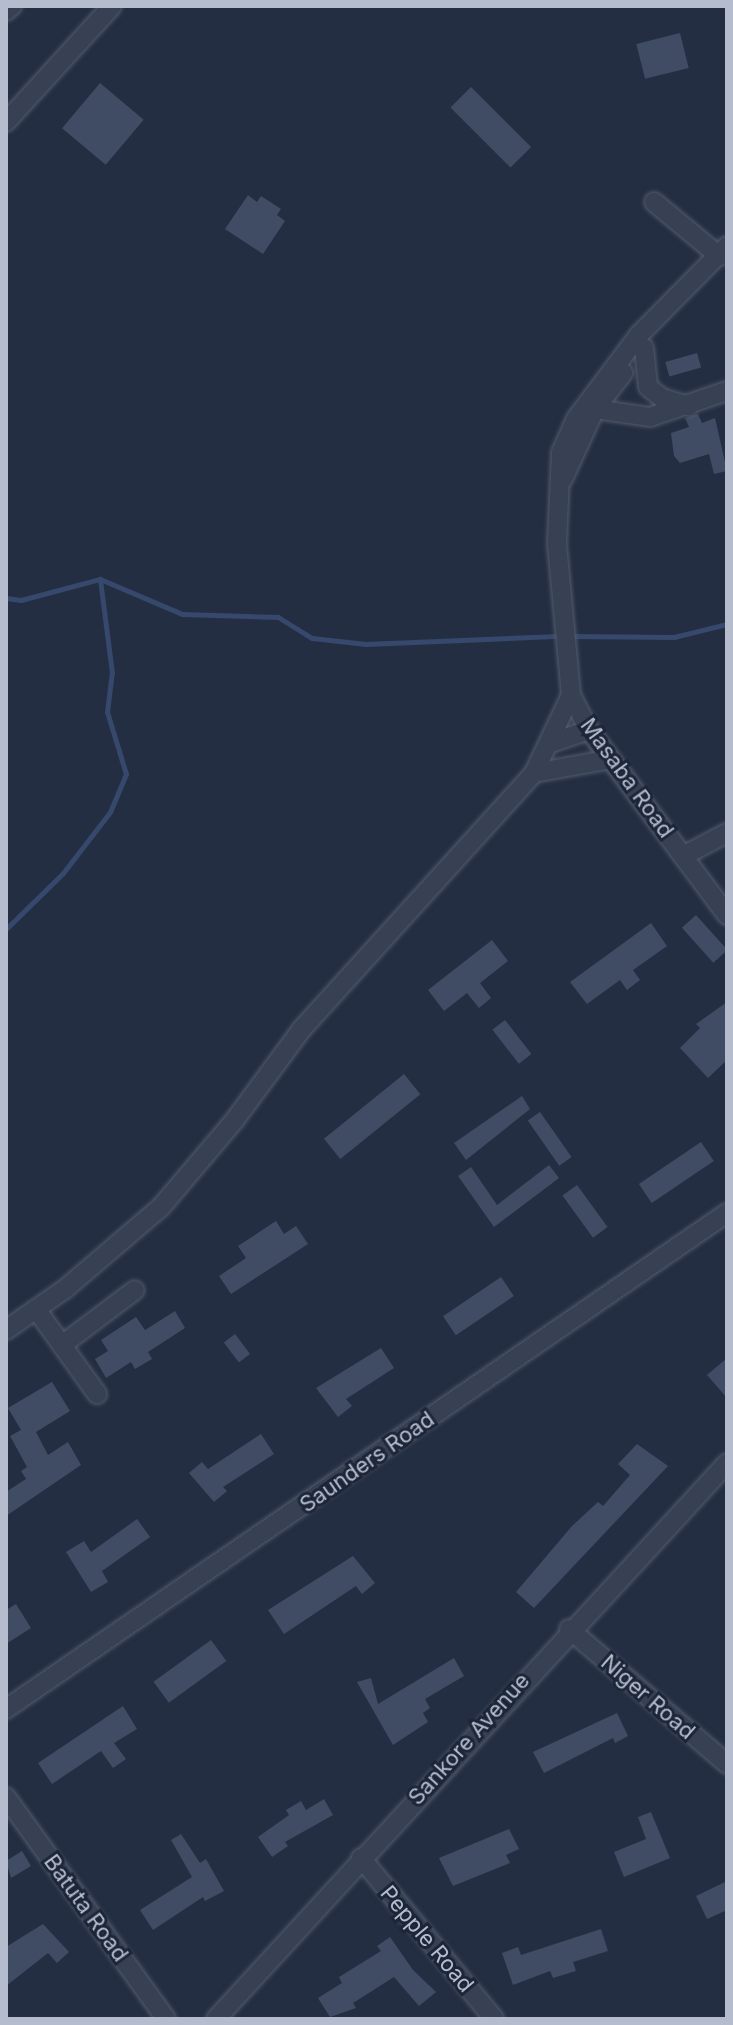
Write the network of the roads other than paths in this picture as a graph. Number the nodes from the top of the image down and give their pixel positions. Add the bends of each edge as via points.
1 (12, 6) edge
2 (112, 6) edge
3 (6, 11) edge
4 (10, 112) edge
5 (654, 202) dead end
6 (723, 251) edge
7 (666, 313) junction
8 (644, 348) junction
9 (727, 391) edge
10 (689, 406) junction
11 (595, 409) junction
12 (560, 483) junction
13 (571, 695) junction
14 (589, 730) junction
15 (548, 744) junction
16 (611, 759) junction
17 (534, 773) junction
18 (727, 833) edge
19 (683, 856) junction
20 (727, 915) edge
21 (727, 1213) edge
22 (135, 1290) dead end
23 (36, 1309) junction
24 (6, 1330) edge
25 (62, 1345) junction
26 (97, 1394) dead end
27 (727, 1463) edge
28 (569, 1629) junction
29 (6, 1709) edge
30 (727, 1764) edge
31 (6, 1797) edge
32 (361, 1858) junction
33 (166, 2019) edge
34 (216, 2019) edge
35 (494, 2019) edge

1 - 3 street
2 - 4 street
5 - 6 street
6 - 7 street
7 - 8 street
7 - 12 street, Masaba Road via 639,335 576,419 561,452
8 - 10 street via 648,387 662,398
8 - 11 street
9 - 10 street
10 - 11 street via 630,418
11 - 12 street
12 - 13 street, Masaba Road via 557,544
13 - 14 street, Masaba Road
13 - 15 street
14 - 15 street
14 - 16 street, Masaba Road
15 - 17 street
16 - 17 street
16 - 19 street, Masaba Road
17 - 23 street via 301,1030 161,1207
18 - 19 street
19 - 20 street, Masaba Road
21 - 29 street, Saunders Road
22 - 25 street
23 - 24 street
23 - 25 street
25 - 26 street
27 - 28 street, Sankore Avenue
28 - 30 street, Niger Road
28 - 32 street, Sankore Avenue
31 - 33 street, Batuta Road
32 - 34 street, Sankore Avenue
32 - 35 street, Pepple Road

